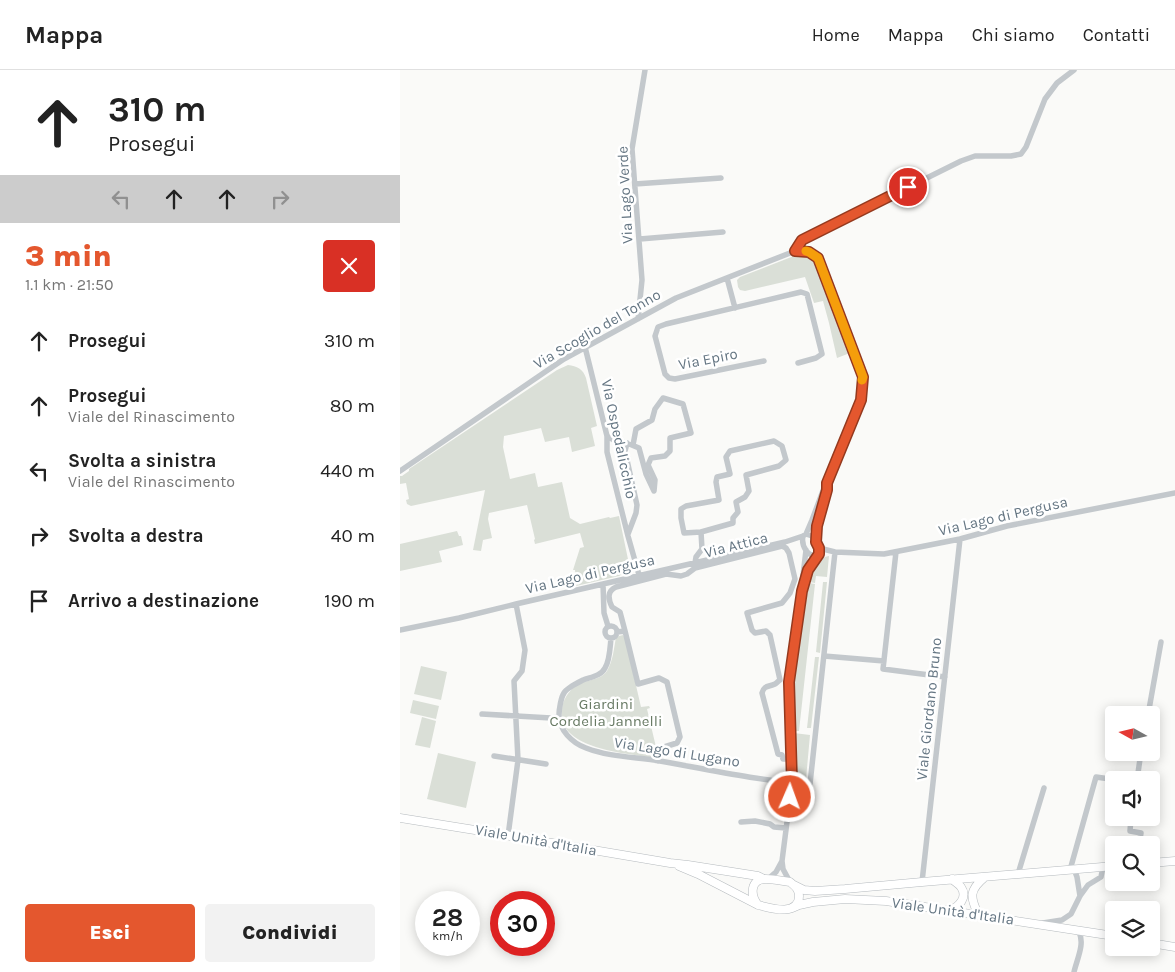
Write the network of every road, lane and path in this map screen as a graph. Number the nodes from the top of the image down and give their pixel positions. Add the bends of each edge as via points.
1 (645, 70) edge
2 (1074, 70) edge
3 (721, 178) dead end
4 (636, 184) junction
5 (723, 232) dead end
6 (640, 239) junction
7 (795, 251) junction
8 (727, 278) junction
9 (735, 308) junction
10 (638, 319) junction
11 (585, 348) junction
12 (764, 361) dead end
13 (798, 362) dead end
14 (607, 436) junction
15 (630, 444) junction
16 (400, 470) edge
17 (827, 483) junction
18 (1175, 493) edge
19 (701, 532) junction
20 (804, 535) junction
21 (628, 536) junction
22 (960, 539) junction
23 (785, 542) junction
24 (817, 544) junction
25 (805, 548) junction
26 (835, 552) junction
27 (896, 552) junction
28 (818, 555) junction
29 (695, 563) junction
30 (680, 566) junction
31 (639, 575) junction
32 (681, 576) junction
33 (603, 584) junction
34 (802, 591) junction
35 (516, 604) junction
36 (608, 626) junction
37 (400, 630) edge
38 (625, 631) junction
39 (617, 632) junction
40 (611, 638) junction
41 (1160, 642) dead end
42 (824, 656) junction
43 (884, 661) junction
44 (945, 677) junction
45 (1149, 706) edge
46 (482, 714) dead end
47 (516, 716) junction
48 (559, 716) junction
49 (494, 756) dead end
50 (790, 759) junction
51 (518, 760) junction
52 (658, 761) junction
53 (546, 764) dead end
54 (1105, 778) edge
55 (792, 783) junction
56 (1044, 788) dead end
57 (400, 818) edge
58 (741, 822) dead end
59 (1130, 826) edge
60 (786, 828) junction
61 (508, 836) junction
62 (1140, 836) edge
63 (782, 861) junction
64 (1175, 861) edge
65 (672, 863) junction
66 (1160, 863) edge
67 (1103, 867) joint
68 (1072, 869) junction
69 (1018, 874) junction
70 (985, 876) junction
71 (766, 879) junction
72 (952, 879) junction
73 (922, 882) junction
74 (792, 884) junction
75 (1080, 896) junction
76 (758, 905) junction
77 (792, 908) junction
78 (948, 910) junction
79 (978, 914) junction
80 (1036, 924) junction
81 (1079, 932) junction
82 (1105, 935) edge
83 (1160, 944) edge
84 (1175, 947) edge
85 (1074, 972) edge

1 - 4 street, Via Lago Verde via 632,149
2 - 7 street via 1057,83 1045,99 1021,154 976,156 961,161 802,240
3 - 4 street
4 - 6 street, Via Lago Verde
5 - 6 street
6 - 10 street, Via Lago Verde via 642,280
7 - 8 street, Via Scoglio del Tonno
7 - 17 street via 809,252 818,258 863,377 861,400
8 - 9 street
8 - 10 street, Via Scoglio del Tonno via 676,298
9 - 12 street, Via Epiro via 658,327 655,336 665,374 675,379
9 - 13 street via 801,292 807,294 822,354
10 - 11 street, Via Scoglio del Tonno
11 - 14 street, Via Ospedalicchio
11 - 16 street, Via Scoglio del Tonno
14 - 15 street
14 - 21 street, Via Ospedalicchio via 607,452
15 - 15 street via 636,429 652,420 663,398 683,404 691,433 670,438 670,451 665,456 652,458 648,465 655,480 654,491 638,448
15 - 21 street via 624,451 637,505
17 - 20 street
17 - 24 street via 817,526
18 - 22 street, Via Lago di Pergusa via 1007,526
19 - 19 street via 733,522 738,512 736,502 749,491 746,475 778,466 786,460 782,446 774,441 730,451 726,457 730,474 718,476 716,482 719,500 681,509 684,532
19 - 29 street via 702,549
20 - 23 street, Via Lago di Pergusa
20 - 24 street via 812,536
20 - 25 street via 802,542
21 - 31 street, Via Ospedalicchio
22 - 27 street, Via Lago di Pergusa
22 - 44 street, Viale Giordano Bruno
23 - 25 street
23 - 29 street, Via Lago di Pergusa
24 - 26 street, Via Lago di Pergusa
24 - 28 street
25 - 28 street via 811,556
25 - 34 street
26 - 27 street, Via Lago di Pergusa
26 - 28 street, Via Lago di Pergusa
26 - 42 street
27 - 43 street
28 - 34 street via 808,570
29 - 30 street, Via Lago di Pergusa
30 - 31 street, Via Lago di Pergusa
30 - 32 street
31 - 33 street, Via Lago di Pergusa
32 - 38 street, Via Attica via 666,574 612,589 609,600 612,608 620,612
32 - 50 street, Via Attica via 695,568 782,546 789,553 795,579 790,593 782,603 747,613 755,633 766,631 770,635 780,680 767,686 762,693 778,754 783,759
33 - 35 street, Via Lago di Pergusa
33 - 36 street
34 - 50 street via 789,682
35 - 37 street, Via Lago di Pergusa
35 - 47 street via 525,650 522,671 514,682
36 - 39 street
36 - 40 street via 605,634
38 - 39 street
38 - 52 street, Via Attica via 638,684 659,678 667,682 680,737 677,743 664,747
39 - 40 street
40 - 48 street via 606,667 601,673 564,692
41 - 45 street
42 - 43 street
42 - 55 street, Via Lago di Lugano via 810,787
43 - 44 street via 883,669
44 - 73 street, Viale Giordano Bruno
46 - 47 street
47 - 48 street
47 - 51 street
48 - 52 street, Via Lago di Lugano via 567,736 584,747 605,754
49 - 51 street
50 - 55 street
51 - 53 street
51 - 61 street
52 - 55 street, Via Lago di Lugano
54 - 68 street via 1096,777
55 - 60 street
56 - 69 street
57 - 61 main road, Viale Unità d'Italia
58 - 60 street via 756,820
59 - 62 street via 1130,831 1141,833
60 - 63 street
61 - 65 main road, Viale Unità d'Italia
63 - 71 street via 776,872
63 - 74 street via 782,869
64 - 66 main road
65 - 71 main road, Viale Unità d'Italia
65 - 76 main road, Viale Unità d'Italia
67 - 68 main road, Viale Unità d'Italia
67 - 75 street via 1101,877 1088,884
68 - 69 main road, Viale Unità d'Italia
68 - 75 street via 1077,877
69 - 70 main road, Viale Unità d'Italia
70 - 72 main road, Viale Unità d'Italia
70 - 79 main road via 973,890
71 - 74 main road, Viale Unità d'Italia
71 - 76 main road via 753,887 752,893
72 - 73 main road, Viale Unità d'Italia
72 - 78 main road via 961,887 963,896 958,906
73 - 74 main road, Viale Unità d'Italia via 815,891
74 - 77 main road via 799,891 799,900
75 - 80 street via 1071,914 1062,920
76 - 77 main road, Viale Unità d'Italia via 782,910
77 - 78 main road, Viale Unità d'Italia via 813,902 845,900 886,901
78 - 79 main road, Viale Unità d'Italia
79 - 80 main road, Viale Unità d'Italia
80 - 81 main road, Viale Unità d'Italia
81 - 82 main road, Viale Unità d'Italia
81 - 85 street via 1082,944
83 - 84 main road

